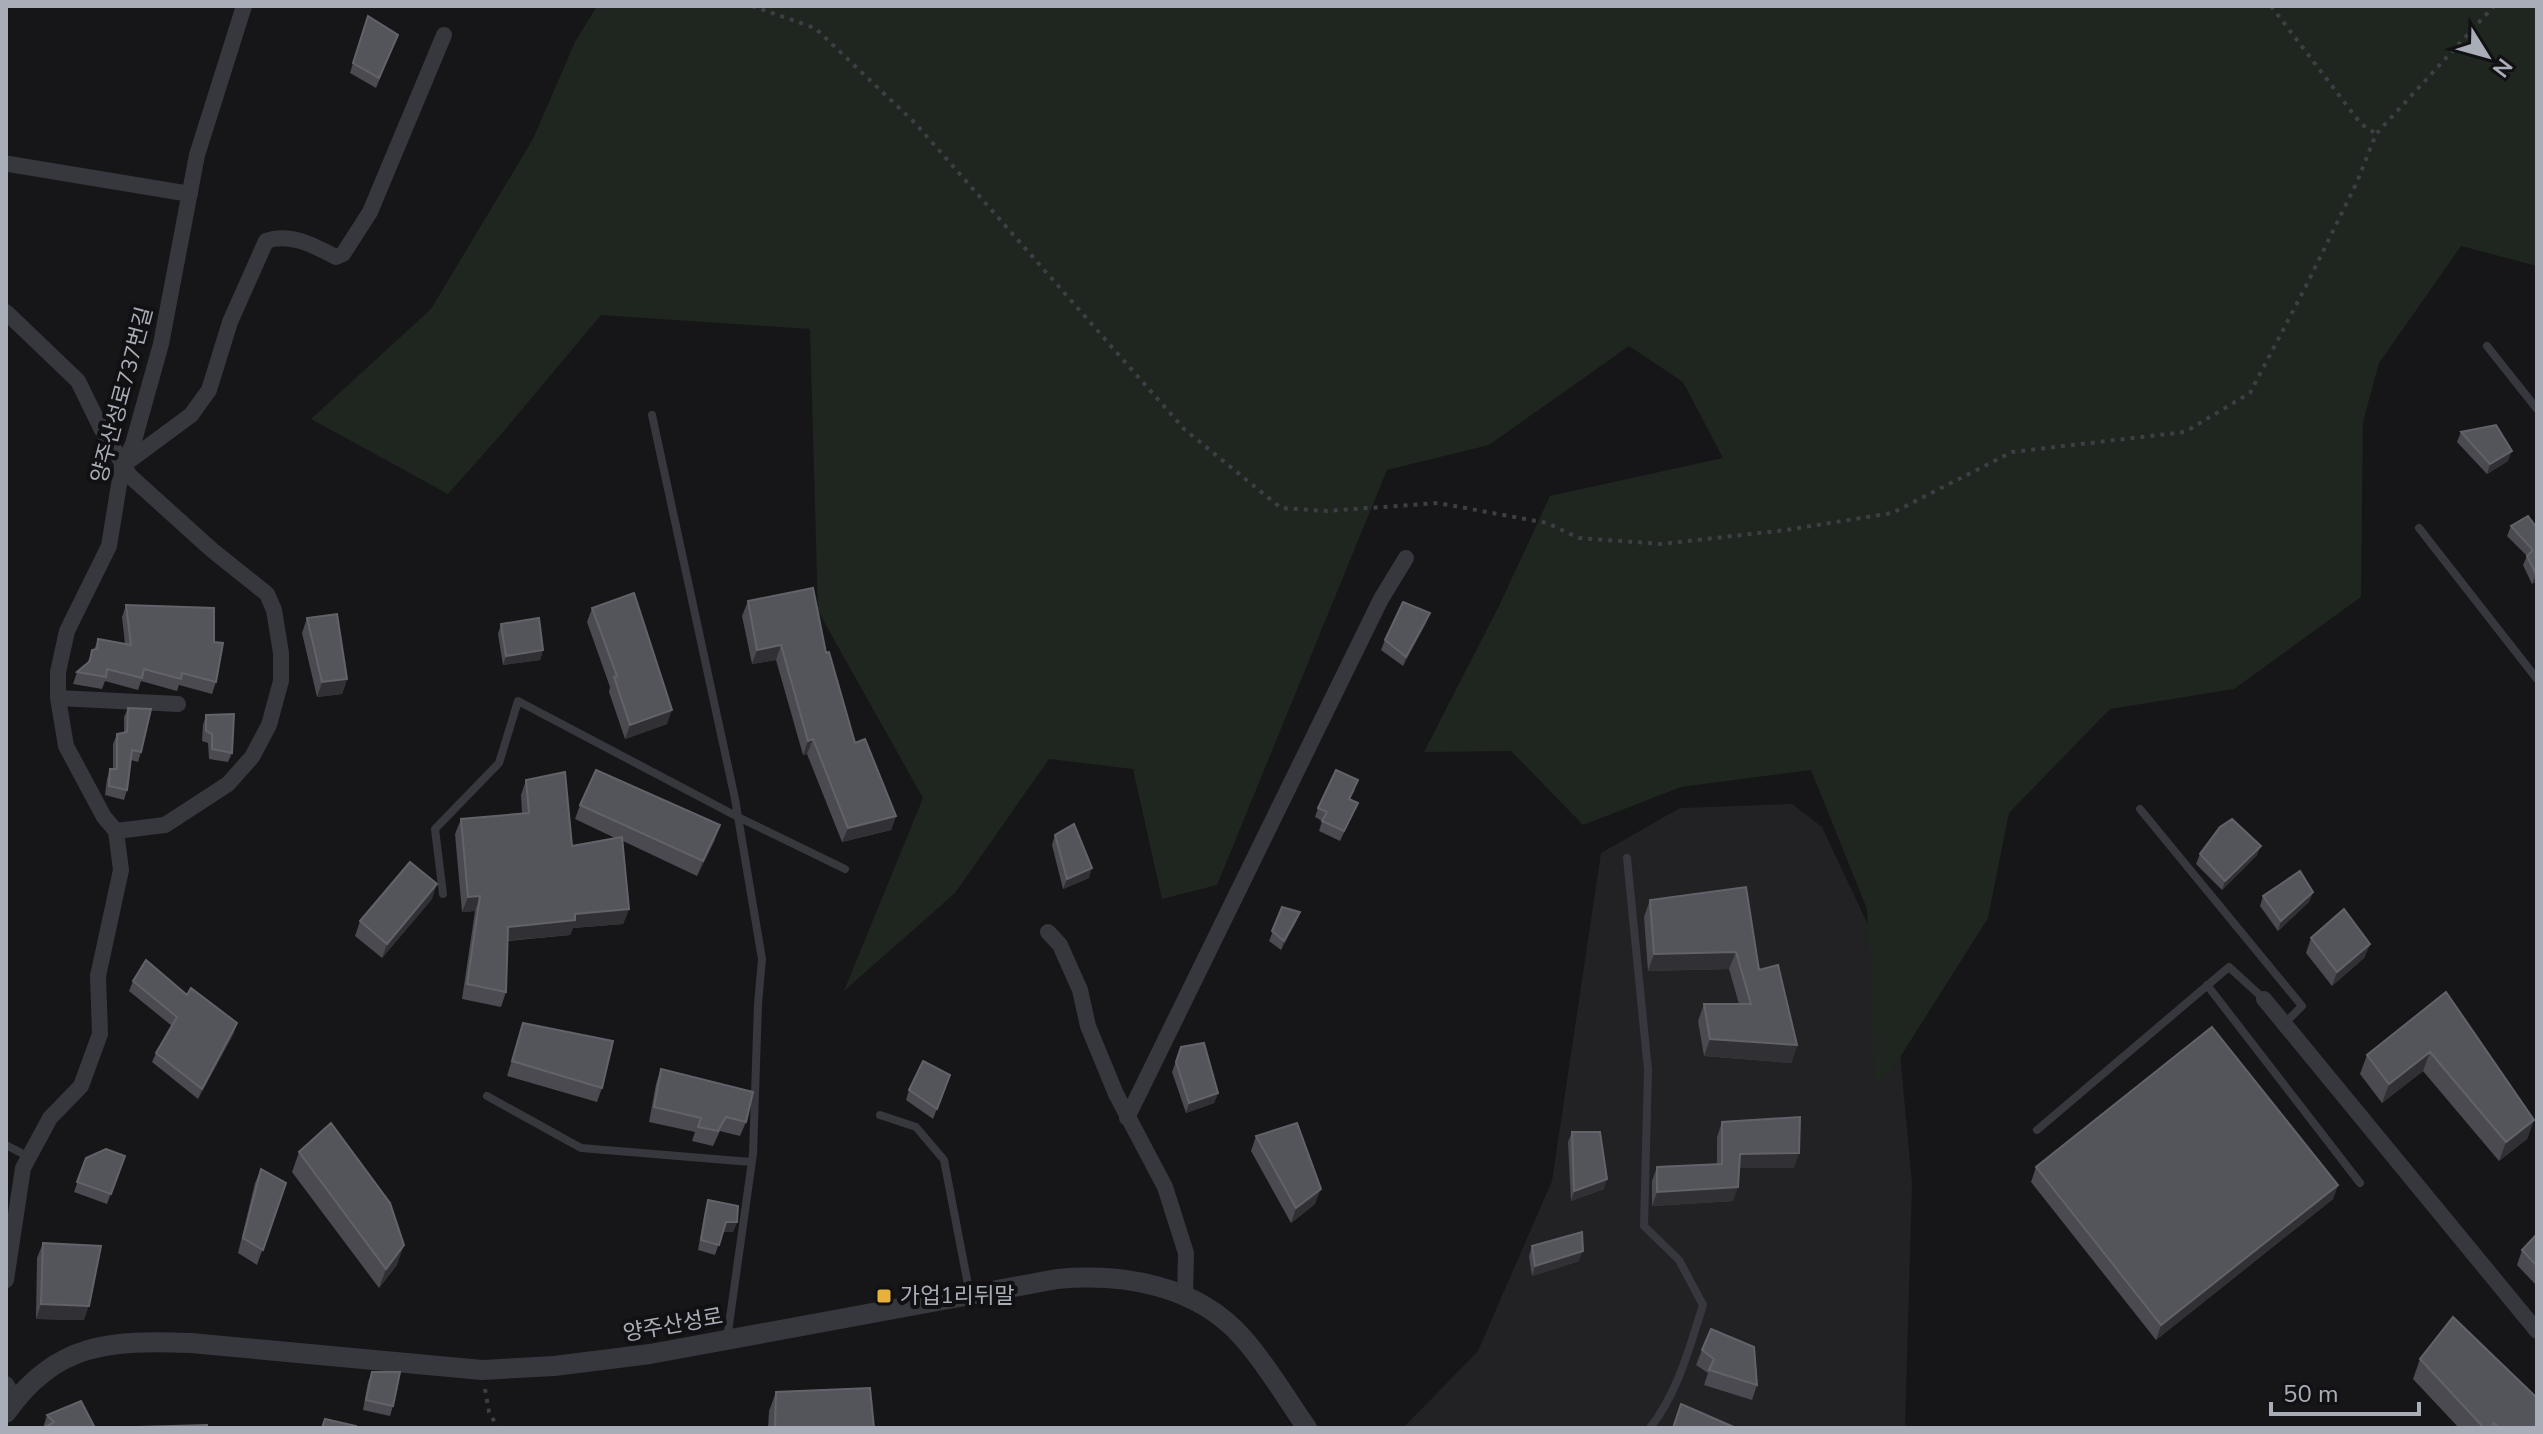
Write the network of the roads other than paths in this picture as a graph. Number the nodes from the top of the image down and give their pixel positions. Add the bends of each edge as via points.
1 (244, 6) edge
2 (444, 35) dead end
3 (9, 164) dead end
4 (190, 194) junction
5 (6, 312) edge
6 (2487, 346) dead end
7 (144, 406) junction
8 (2537, 409) edge
9 (652, 415) dead end
10 (172, 430) junction
11 (122, 466) junction
12 (2419, 528) dead end
13 (1406, 558) dead end
14 (2537, 679) edge
15 (58, 698) junction
16 (178, 704) dead end
17 (2140, 809) dead end
18 (738, 817) junction
19 (116, 831) junction
20 (1627, 858) dead end
21 (845, 869) dead end
22 (443, 894) dead end
23 (1048, 932) dead end
24 (2207, 985) junction
25 (2264, 999) joint
26 (2284, 1024) junction
27 (487, 1096) dead end
28 (880, 1115) dead end
29 (1127, 1118) junction
30 (2037, 1130) dead end
31 (6, 1145) edge
32 (29, 1157) junction
33 (751, 1162) junction
34 (2360, 1183) dead end
35 (6, 1280) edge
36 (970, 1295) junction
37 (1185, 1296) junction
38 (2537, 1331) edge
39 (727, 1340) junction
40 (9, 1399) edge
41 (1307, 1428) edge
42 (1650, 1428) edge

1 - 4 street, 양주산성로737번길 via 197,155
2 - 10 street via 370,212 343,254 336,257 308,242 277,237 266,241 230,322 209,390
3 - 4 street
4 - 7 street, 양주산성로737번길
5 - 11 street via 78,381
6 - 8 lane
7 - 10 street via 149,423
7 - 11 street, 양주산성로737번길
9 - 18 lane
10 - 11 street
11 - 15 street, 양주산성로737번길 via 109,546 67,631
11 - 19 street via 267,594 281,653 281,681 269,725 252,757 228,784 165,825
12 - 14 lane
13 - 29 street via 1381,599
15 - 16 street
15 - 19 street, 양주산성로737번길 via 66,746
17 - 26 lane via 2302,1006
18 - 21 lane
18 - 22 lane via 518,701 499,763 435,829
18 - 33 lane via 762,959
19 - 32 street, 양주산성로737번길 via 121,870 98,976 100,1034 81,1086 50,1118
20 - 42 lane via 1648,1070 1644,1226 1679,1260 1703,1305 1667,1405
23 - 29 street via 1060,945 1080,990 1088,1026
24 - 25 lane via 2229,967
24 - 30 lane
24 - 34 lane
25 - 26 street
26 - 38 street
27 - 33 lane via 581,1148
28 - 36 lane via 916,1127 944,1160
29 - 37 street via 1165,1187 1186,1253
31 - 32 lane
32 - 35 street, 양주산성로737번길 via 14,1213
33 - 39 lane
36 - 37 street, 양주산성로 via 1079,1277 1139,1281
36 - 39 street, 양주산성로
37 - 41 street, 양주산성로 via 1209,1308 1243,1338
39 - 40 street, 양주산성로 via 568,1365 482,1370 155,1341 72,1354

